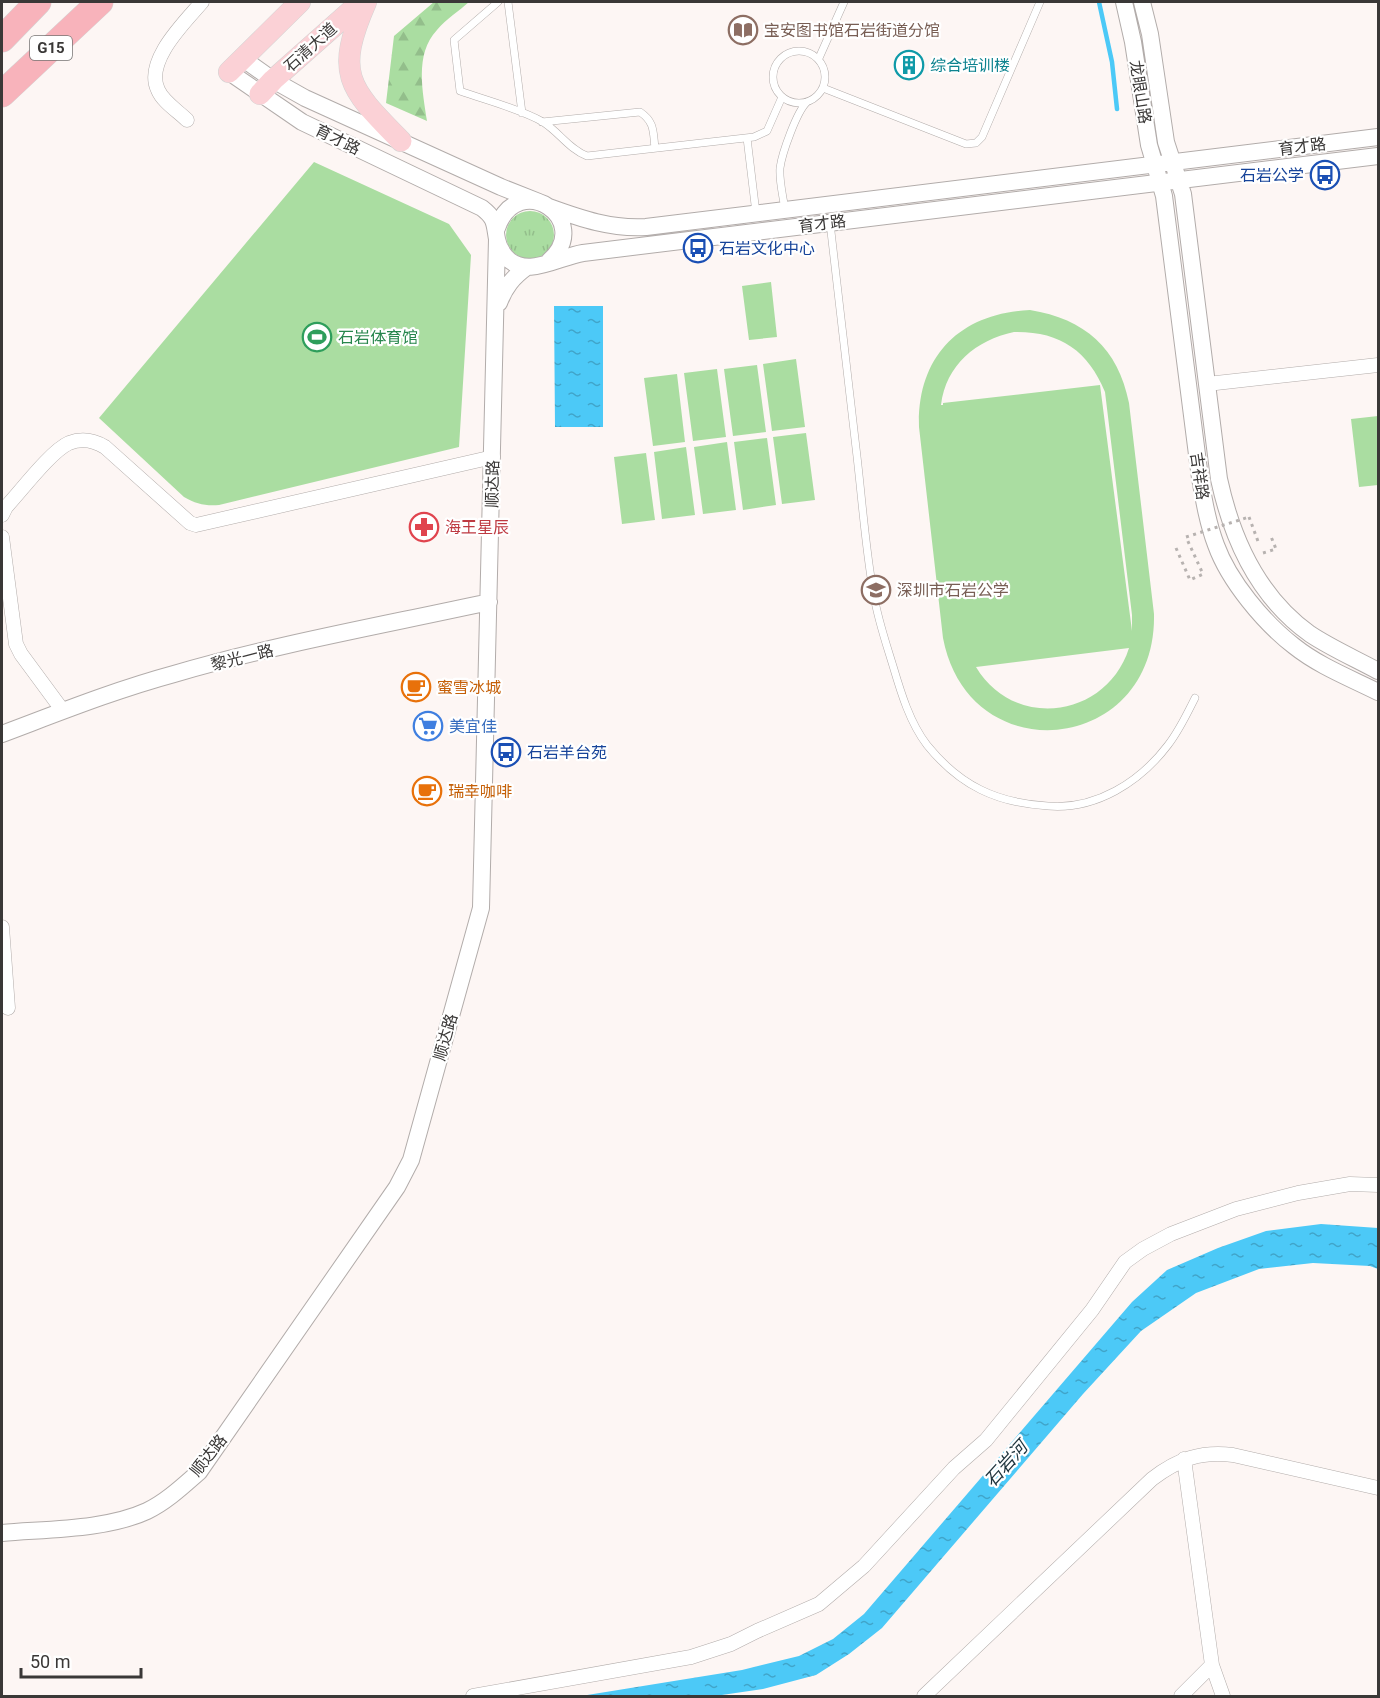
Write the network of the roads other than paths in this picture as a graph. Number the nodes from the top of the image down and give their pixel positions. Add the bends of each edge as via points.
1 (38, 2) edge
2 (100, 2) edge
3 (202, 2) edge
4 (300, 2) edge
5 (362, 2) edge
6 (366, 2) edge
7 (498, 2) edge
8 (508, 2) edge
9 (844, 2) edge
10 (1040, 2) edge
11 (1124, 2) edge
12 (1142, 2) edge
13 (2, 39) edge
14 (819, 58) junction
15 (236, 65) joint
16 (266, 87) junction
17 (823, 88) junction
18 (2, 94) edge
19 (782, 97) junction
20 (807, 102) junction
21 (522, 113) junction
22 (188, 120) dead end
23 (542, 122) junction
24 (1378, 136) edge
25 (747, 138) junction
26 (401, 141) junction
27 (655, 148) junction
28 (1378, 156) edge
29 (1172, 162) junction
30 (1155, 165) junction
31 (1180, 180) junction
32 (1161, 182) junction
33 (544, 204) junction
34 (785, 210) junction
35 (756, 214) junction
36 (830, 222) junction
37 (497, 234) junction
38 (548, 262) junction
39 (527, 267) junction
40 (495, 325) junction
41 (1378, 365) edge
42 (1207, 384) junction
43 (493, 457) junction
44 (2, 515) edge
45 (2, 537) edge
46 (489, 602) junction
47 (1378, 671) edge
48 (1378, 692) edge
49 (1195, 698) dead end
50 (63, 711) junction
51 (2, 734) edge
52 (2, 927) edge
53 (8, 1008) dead end
54 (1378, 1185) edge
55 (1184, 1459) junction
56 (1378, 1488) edge
57 (2, 1533) edge
58 (1212, 1665) junction
59 (478, 1696) edge
60 (924, 1696) edge
61 (1181, 1696) edge
62 (1223, 1696) edge

1 - 13 highway, G15
2 - 18 highway, G15
3 - 22 street via 165,47 155,76 164,98
4 - 15 main road
5 - 16 main road, 石清大道
6 - 26 main road via 353,35 349,62 352,82 370,110
7 - 21 lane via 454,40 460,91
8 - 21 lane
9 - 14 lane
10 - 17 lane via 976,144 966,144
11 - 30 street, 龙眼山路
12 - 29 street, 龙眼山路
14 - 17 lane via 826,74
14 - 19 lane via 804,50 780,58 773,82
15 - 16 street, 育才路
16 - 26 street, 育才路 via 305,98
16 - 37 street, 育才路 via 302,122 482,208 489,213
17 - 20 lane
19 - 20 lane
19 - 25 lane via 767,131
20 - 34 lane via 800,110 781,163
21 - 23 lane
23 - 27 lane via 587,156
23 - 27 lane via 640,112 653,127
24 - 29 street, 育才路
25 - 27 lane
25 - 35 lane
26 - 33 street, 育才路
28 - 31 street, 育才路
29 - 30 street, 育才路
29 - 31 street, 龙眼山路
30 - 32 street, 龙眼山路
30 - 34 street, 育才路
31 - 32 street, 育才路
31 - 42 street, 吉祥路
32 - 36 street, 育才路
32 - 48 street, 吉祥路 via 1200,478 1216,547 1230,574 1271,626 1320,663
33 - 35 street, 育才路 via 594,223 627,228
33 - 37 street via 517,203 501,218
33 - 38 street via 557,214 564,235 556,255
34 - 35 street, 育才路
36 - 38 street, 育才路 via 583,253
36 - 49 lane via 874,596 898,686 926,744 956,774 992,796 1031,805 1075,806 1099,799 1136,778 1168,745
37 - 39 street, 育才路 via 500,250 507,259
37 - 40 street, 顺达路
38 - 39 street, 育才路
39 - 40 street, 顺达路 via 506,286
40 - 43 street, 顺达路
41 - 42 street
42 - 47 street, 吉祥路 via 1225,509 1251,568 1287,615 1311,634
43 - 44 street via 196,525 105,447 84,440 59,449
43 - 46 street, 顺达路
45 - 50 street via 16,644
46 - 50 street, 黎光一路 via 176,673
46 - 57 street, 顺达路 via 481,908 411,1160 398,1187 191,1479 149,1510 118,1522
50 - 51 street, 黎光一路
52 - 53 street
54 - 59 street via 1350,1184 1236,1209 1171,1234 1125,1262 1086,1318 986,1440 954,1468 864,1566 819,1604 691,1657
55 - 56 street via 1200,1454 1233,1455
55 - 58 street
55 - 60 street via 1152,1479
58 - 61 street
58 - 62 street

